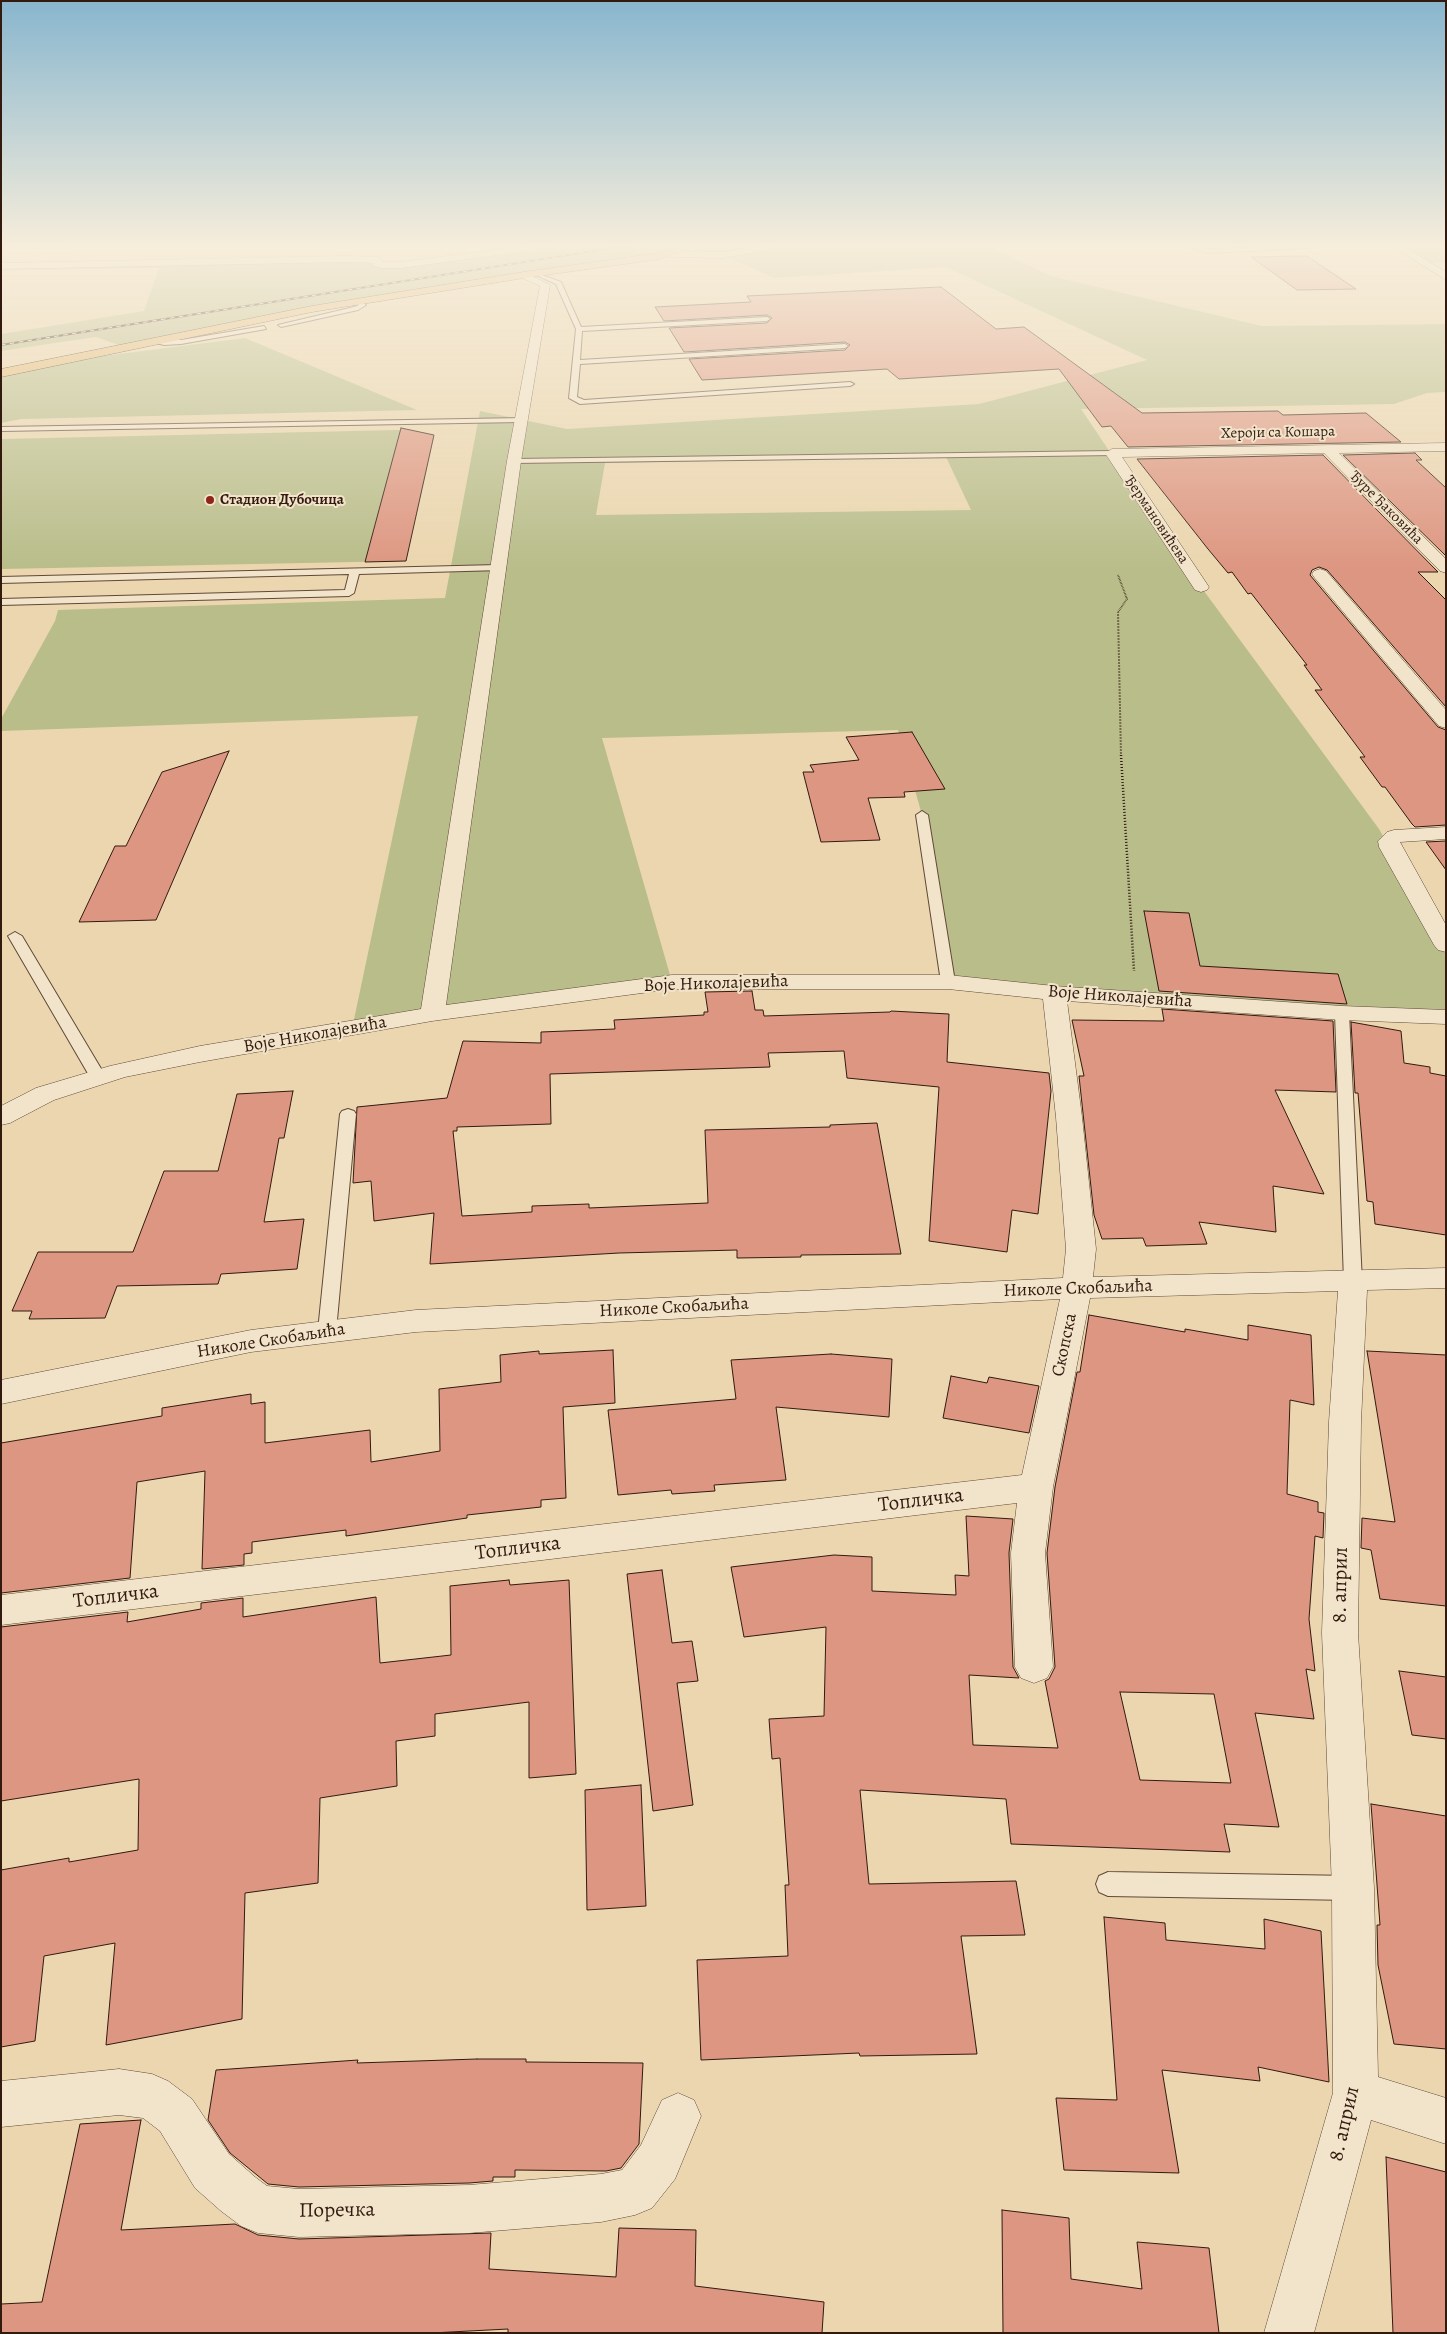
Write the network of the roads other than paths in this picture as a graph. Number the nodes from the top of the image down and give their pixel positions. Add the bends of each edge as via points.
1 (99, 352) edge
2 (533, 352) edge
3 (576, 352) edge
4 (745, 352) edge
5 (575, 362) junction
6 (1, 372) edge
7 (850, 384) dead end
8 (521, 420) junction
9 (1, 429) edge
10 (1446, 447) edge
11 (1326, 448) junction
12 (1112, 453) junction
13 (514, 461) junction
14 (498, 568) junction
15 (1446, 568) edge
16 (356, 571) junction
17 (1320, 574) dead end
18 (1, 580) edge
19 (1201, 587) dead end
20 (1, 602) edge
21 (1446, 722) edge
22 (922, 815) dead end
23 (1446, 833) edge
24 (15, 936) dead end
25 (1446, 944) edge
26 (948, 982) junction
27 (1054, 993) junction
28 (1342, 1013) junction
29 (432, 1014) junction
30 (1446, 1017) edge
31 (98, 1078) junction
32 (348, 1114) dead end
33 (1, 1117) edge
34 (1446, 1278) edge
35 (1353, 1282) junction
36 (1077, 1288) junction
37 (327, 1331) junction
38 (1, 1392) edge
39 (1036, 1487) junction
40 (1, 1610) edge
41 (1034, 1666) dead end
42 (1108, 1884) dead end
43 (1353, 1888) junction
44 (1356, 2093) junction
45 (1, 2104) edge
46 (678, 2116) dead end
47 (1446, 2121) edge
48 (1295, 2314) edge

1 - 6 main road
2 - 8 street
3 - 5 lane
4 - 5 lane
5 - 7 lane via 573,398 583,402
8 - 9 lane
8 - 13 street
10 - 11 street, Хероји са Кошара
11 - 12 street, Хероји са Кошара
11 - 15 street, Ђуре Ђаковића
12 - 13 lane
12 - 19 street, Ђермановићева
13 - 14 street
14 - 16 lane
14 - 29 street
16 - 18 lane
16 - 20 lane via 350,593
17 - 21 street
22 - 26 lane
23 - 25 street via 1394,836 1389,841
24 - 31 lane
26 - 27 street, Воје Николајевића
26 - 29 street, Воје Николајевића via 672,982
27 - 28 street, Воје Николајевића
27 - 36 street, Скопска via 1082,1250
28 - 30 street, Воје Николајевића
28 - 35 lane
29 - 31 street, Воје Николајевића via 200,1054
31 - 33 street, Воје Николајевића via 45,1094
32 - 37 lane
34 - 35 street, Николе Скобаљића
35 - 36 street, Николе Скобаљића
35 - 43 street, 8. април via 1345,1422 1340,1633
36 - 37 street, Николе Скобаљића via 416,1321
36 - 39 street, Скопска
37 - 38 street, Николе Скобаљића via 251,1341
39 - 40 street, Топличка
39 - 41 street, Скопска via 1028,1553
42 - 43 lane
43 - 44 street, 8. април
44 - 47 street
44 - 48 street, 8. април
45 - 46 street, Поречка via 119,2092 152,2097 176,2115 212,2171 238,2194 258,2209 299,2212 469,2209 601,2198 635,2190 658,2162

